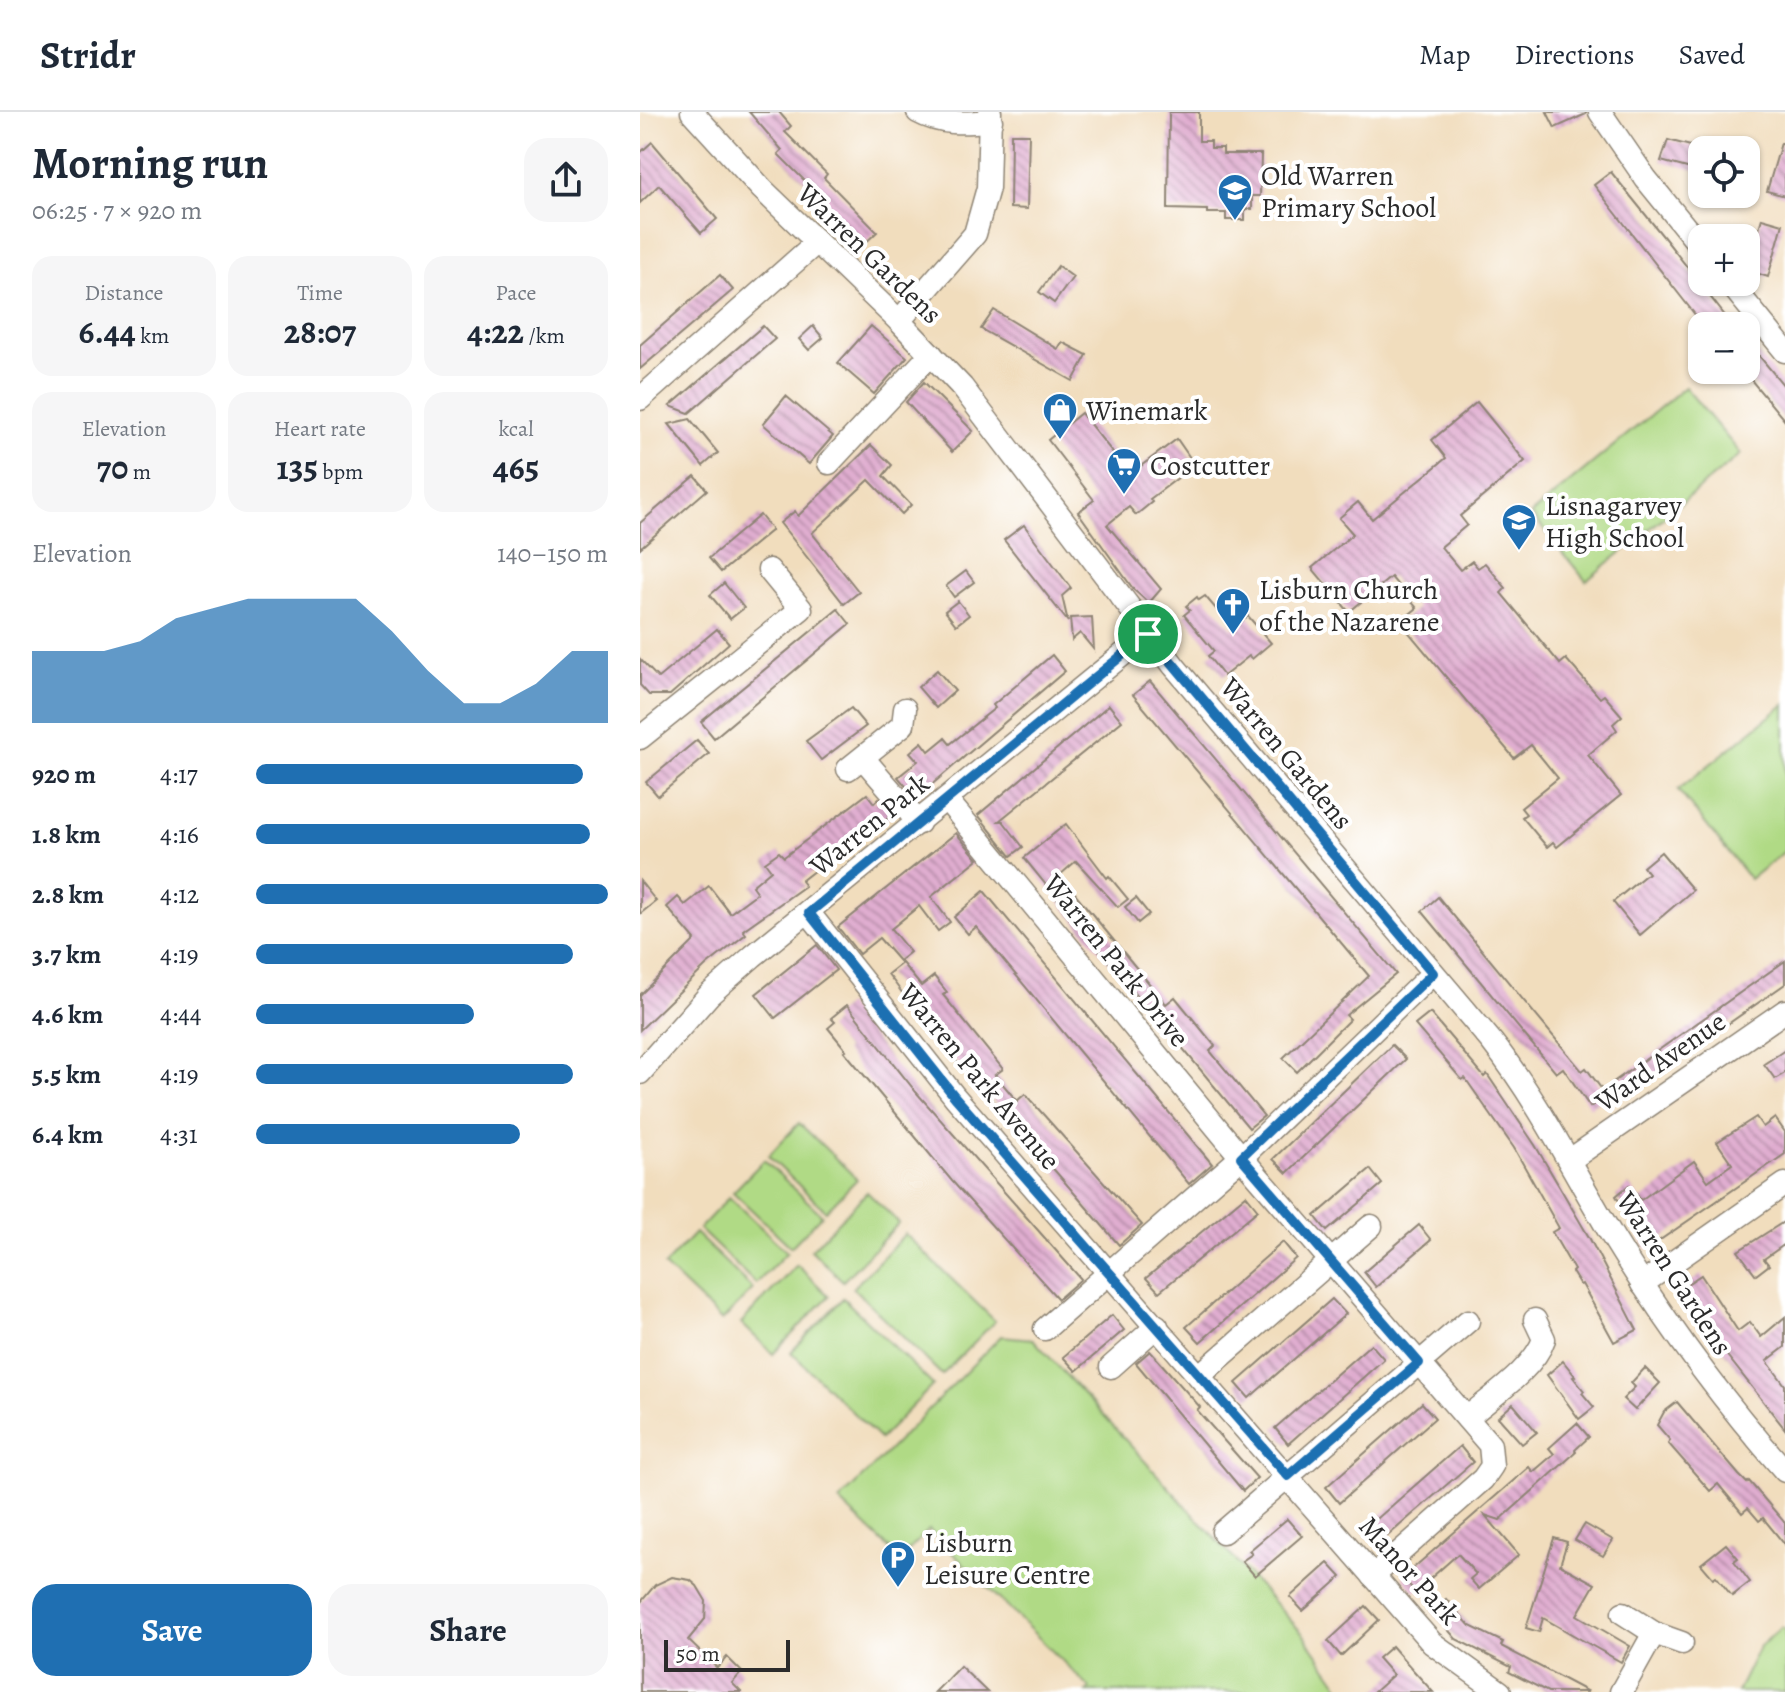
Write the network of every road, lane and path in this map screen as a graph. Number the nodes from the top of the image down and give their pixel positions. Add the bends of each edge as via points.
1 (692, 112) edge
2 (918, 112) edge
3 (1600, 112) edge
4 (990, 117) edge
5 (1688, 231) edge
6 (816, 243) junction
7 (1740, 296) edge
8 (899, 321) junction
9 (1785, 351) edge
10 (931, 354) junction
11 (640, 399) edge
12 (829, 463) dead end
13 (769, 570) dead end
14 (1148, 634) junction
15 (905, 709) dead end
16 (643, 731) edge
17 (947, 800) junction
18 (919, 823) junction
19 (809, 913) junction
20 (1433, 973) junction
21 (1785, 1011) edge
22 (640, 1073) edge
23 (1241, 1157) junction
24 (1570, 1160) junction
25 (1785, 1184) edge
26 (1371, 1226) dead end
27 (1331, 1262) junction
28 (1109, 1274) junction
29 (1642, 1284) junction
30 (1535, 1320) dead end
31 (1468, 1321) dead end
32 (1157, 1326) junction
33 (1045, 1329) dead end
34 (1419, 1363) junction
35 (1111, 1367) dead end
36 (1200, 1375) junction
37 (1467, 1418) junction
38 (1785, 1471) edge
39 (1288, 1476) junction
40 (1223, 1532) dead end
41 (1373, 1576) junction
42 (1623, 1613) dead end
43 (1654, 1633) junction
44 (1682, 1643) dead end
45 (1500, 1692) edge
46 (1621, 1692) edge

1 - 6 street, Warren Gardens
2 - 4 street via 953,123
3 - 5 street
4 - 8 street via 988,188 975,234
6 - 8 street, Warren Gardens
6 - 11 street
7 - 9 street
8 - 10 street, Warren Gardens
10 - 12 street
10 - 14 street, Warren Gardens via 989,421
13 - 16 street via 801,609
14 - 17 street, Warren Park
14 - 20 street, Warren Gardens
15 - 18 street via 903,725 856,764
17 - 18 street, Warren Park
17 - 23 street, Warren Park Drive
18 - 19 street, Warren Park
19 - 22 street, Warren Park via 709,995
19 - 28 street, Warren Park Avenue via 955,1097
20 - 23 street
20 - 24 street, Warren Gardens via 1518,1076
21 - 24 street, Ward Avenue
23 - 27 street, Warren Park Drive
23 - 28 street
24 - 29 street, Warren Gardens
25 - 29 street
26 - 27 street
27 - 34 street, Warren Park Drive
27 - 36 street
28 - 32 street, Manor Park
28 - 33 street
29 - 38 street, Warren Gardens via 1710,1381
30 - 37 street via 1544,1339 1540,1351
31 - 34 street
32 - 35 street
32 - 36 street, Manor Park
34 - 37 street, Warren Park Drive
34 - 39 street
36 - 39 street, Manor Park
37 - 41 street, Warren Park Drive via 1490,1445 1492,1466
39 - 40 street
39 - 41 street, Manor Park
41 - 45 street, Manor Park via 1432,1643
42 - 43 street
43 - 44 street
43 - 46 street

